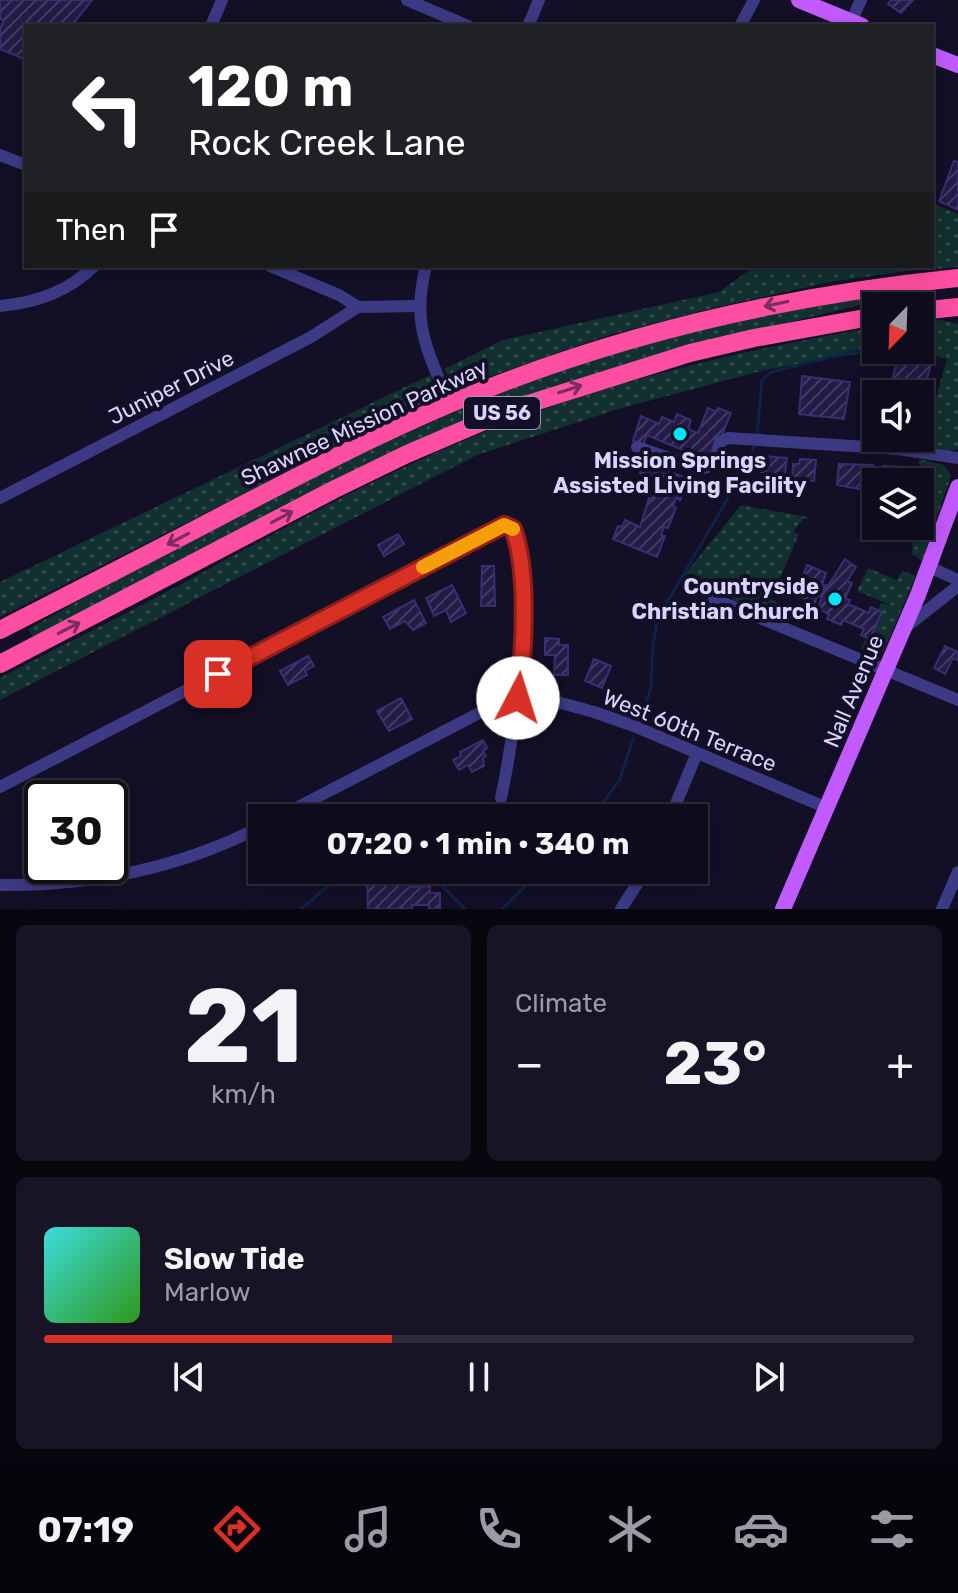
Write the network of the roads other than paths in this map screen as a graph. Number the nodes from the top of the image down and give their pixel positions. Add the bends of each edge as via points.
1 (222, 0) edge
2 (407, 0) edge
3 (539, 0) edge
4 (754, 0) edge
5 (799, 0) edge
6 (861, 0) edge
7 (212, 24) edge
8 (463, 24) edge
9 (529, 24) edge
10 (741, 24) edge
11 (854, 24) edge
12 (934, 56) edge
13 (958, 65) edge
14 (0, 155) edge
15 (24, 164) edge
16 (92, 268) edge
17 (275, 268) edge
18 (426, 268) edge
19 (958, 278) edge
20 (0, 306) edge
21 (418, 306) junction
22 (358, 307) junction
23 (862, 319) edge
24 (449, 404) junction
25 (637, 447) dead end
26 (958, 458) edge
27 (958, 487) edge
28 (0, 498) edge
29 (929, 567) junction
30 (958, 580) edge
31 (958, 586) edge
32 (714, 599) dead end
33 (0, 630) edge
34 (902, 633) junction
35 (0, 664) edge
36 (886, 668) junction
37 (518, 698) junction
38 (958, 700) edge
39 (697, 753) junction
40 (0, 787) edge
41 (501, 798) dead end
42 (304, 804) edge
43 (676, 804) edge
44 (827, 808) junction
45 (248, 833) edge
46 (958, 872) edge
47 (637, 884) edge
48 (0, 885) edge
49 (621, 909) edge
50 (783, 909) edge
51 (942, 909) edge

1 - 7 street
2 - 8 street
3 - 9 street
4 - 10 street
5 - 11 main road
6 - 11 street
12 - 13 main road
14 - 15 street
16 - 20 street via 53,294
17 - 22 street
18 - 21 street
19 -> 24 highway, Shawnee Mission Parkway / US 56 via 805,298 670,329
21 - 22 street
21 - 24 street
22 - 28 street, Juniper Drive via 311,337
35 -> 23 highway, US 56 via 333,490 512,409 690,353
24 -> 33 highway, Shawnee Mission Parkway / US 56 via 332,458
25 - 26 street via 700,469 714,461 720,442 728,438
27 - 29 main road, Nall Avenue
29 - 30 street
29 - 34 main road, Nall Avenue
31 - 34 street
32 - 36 street
34 - 36 main road, Nall Avenue
36 - 38 street
36 - 44 main road, Nall Avenue
37 - 39 street, West 60th Terrace via 532,695 594,712
37 - 40 street via 521,569 513,529 504,525
37 - 41 street
37 - 42 street, West 60th Terrace
39 - 43 street
39 - 44 street, West 60th Terrace
44 - 50 main road, Nall Avenue
45 - 48 street via 147,871 76,883
46 - 51 street
47 - 49 street

